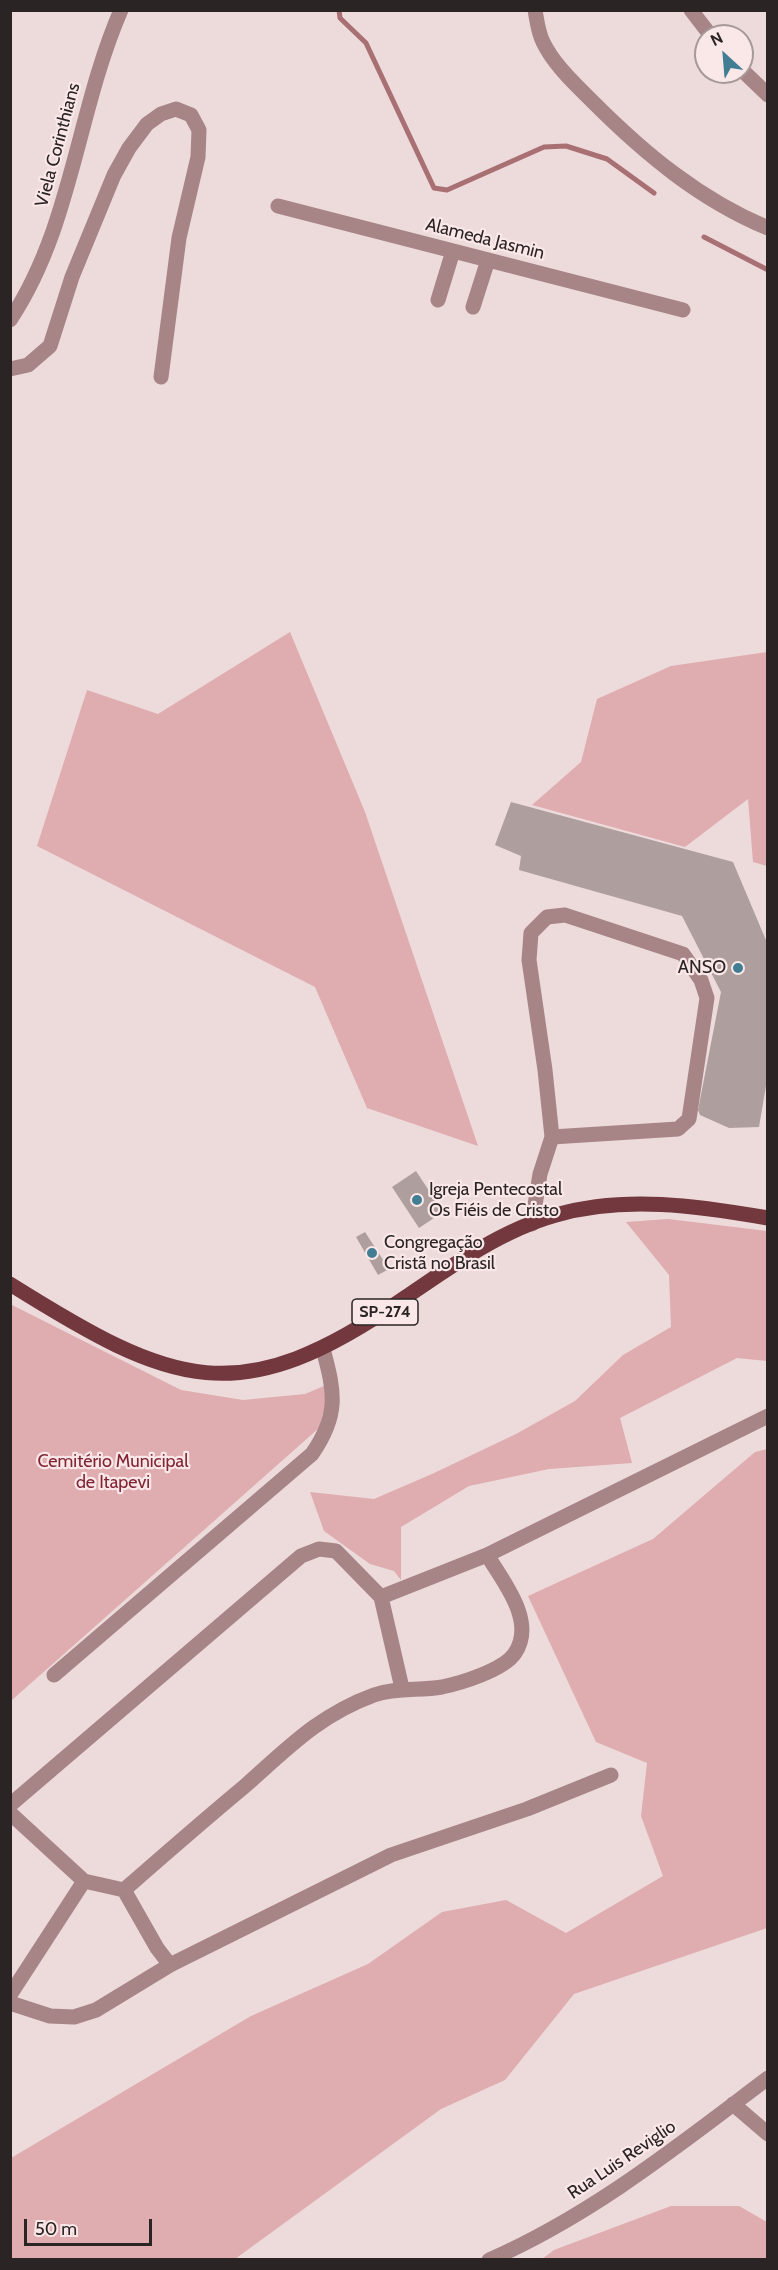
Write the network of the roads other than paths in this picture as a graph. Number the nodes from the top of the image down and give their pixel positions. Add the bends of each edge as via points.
1 (121, 10) edge
2 (535, 10) edge
3 (691, 10) edge
4 (702, 24) edge
5 (754, 82) edge
6 (768, 95) edge
7 (278, 206) dead end
8 (768, 228) edge
9 (453, 251) junction
10 (488, 260) junction
11 (438, 300) dead end
12 (473, 307) dead end
13 (683, 310) dead end
14 (10, 320) edge
15 (10, 369) edge
16 (161, 377) dead end
17 (552, 1137) junction
18 (768, 1218) edge
19 (532, 1224) junction
20 (10, 1284) edge
21 (323, 1349) junction
22 (768, 1416) edge
23 (487, 1555) junction
24 (381, 1597) junction
25 (54, 1675) dead end
26 (402, 1688) junction
27 (611, 1776) dead end
28 (10, 1805) edge
29 (10, 1813) edge
30 (84, 1881) junction
31 (124, 1890) junction
32 (170, 1965) junction
33 (10, 1995) edge
34 (10, 2003) edge
35 (768, 2078) edge
36 (733, 2104) junction
37 (768, 2134) edge
38 (489, 2259) edge

1 - 14 street, Viela Corinthians via 104,52 72,178 57,220
2 - 8 street via 542,41 549,52 618,126 682,180 733,213
3 - 4 street
5 - 6 street
7 - 9 street, Alameda Jasmin
9 - 10 street, Alameda Jasmin
9 - 11 street
10 - 12 street
10 - 13 street, Alameda Jasmin
15 - 16 street via 28,365 50,346 72,277 114,175 147,124 176,109 191,115 200,130 198,157 179,238
17 - 17 street via 529,960 531,933 547,917 565,915 683,954 701,980 707,998 689,1119 678,1130
17 - 19 street via 540,1174
18 - 19 main road, SP-274 via 712,1208 651,1204 598,1206
19 - 21 main road, SP-274 via 470,1255 374,1320
20 - 21 main road, SP-274 via 115,1347 183,1370 215,1375 251,1373 288,1364
21 - 25 street via 334,1408 330,1425 312,1454
22 - 23 street
23 - 24 street
23 - 26 street via 511,1593 520,1617 524,1637 514,1656 495,1669 451,1684
24 - 26 street
24 - 28 street via 336,1551 319,1549 301,1556
26 - 31 street via 375,1695 316,1723
27 - 32 street via 391,1855
29 - 30 street
30 - 31 street
30 - 33 street
31 - 32 street
32 - 34 street via 96,2010 74,2017 50,2016
35 - 36 street, Rua Luis Reviglio
36 - 37 street
36 - 38 street, Rua Luis Reviglio via 647,2170 566,2221

